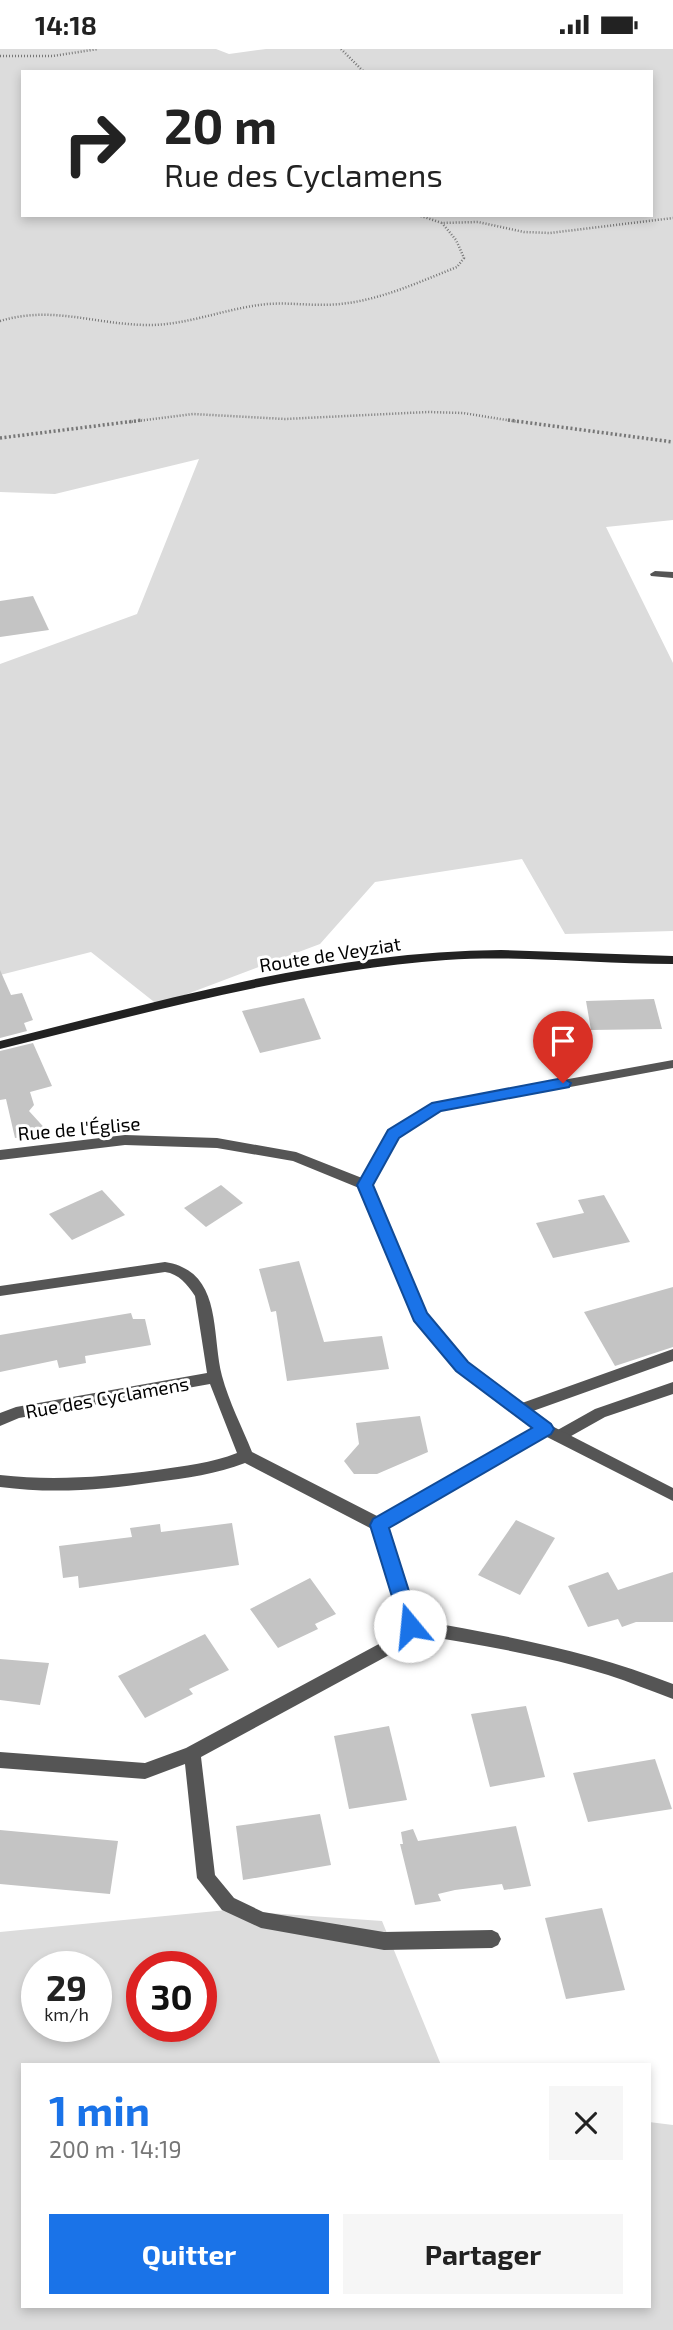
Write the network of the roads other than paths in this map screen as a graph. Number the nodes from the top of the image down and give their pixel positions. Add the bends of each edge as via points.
1 (655, 575) dead end
2 (673, 575) edge
3 (673, 960) edge
4 (0, 1045) edge
5 (673, 1063) edge
6 (0, 1155) edge
7 (365, 1185) junction
8 (0, 1291) edge
9 (673, 1355) edge
10 (215, 1377) junction
11 (673, 1388) edge
12 (519, 1410) junction
13 (0, 1420) edge
14 (552, 1432) junction
15 (246, 1457) junction
16 (0, 1481) edge
17 (673, 1495) edge
18 (379, 1525) junction
19 (410, 1626) junction
20 (673, 1692) edge
21 (192, 1753) junction
22 (0, 1761) edge
23 (492, 1939) dead end

1 - 2 street
3 - 4 street, Route de Veyziat via 446,956 316,973
5 - 7 street via 437,1107 394,1134
6 - 7 street, Rue de l'Église via 125,1140 217,1143 296,1157
7 - 12 street via 420,1316 462,1366
8 - 10 street, Rue des Cyclamens via 165,1267 178,1269 202,1295
9 - 12 street
10 - 13 street, Rue des Cyclamens via 16,1413
10 - 15 street, Rue des Cyclamens
11 - 14 street
12 - 14 street
14 - 17 street
14 - 18 street
15 - 16 street via 221,1467 92,1486
15 - 18 street
18 - 19 street
19 - 20 street via 558,1652
19 - 21 street via 396,1643
21 - 22 street via 145,1771
21 - 23 street via 206,1878 228,1904 261,1920 384,1941

